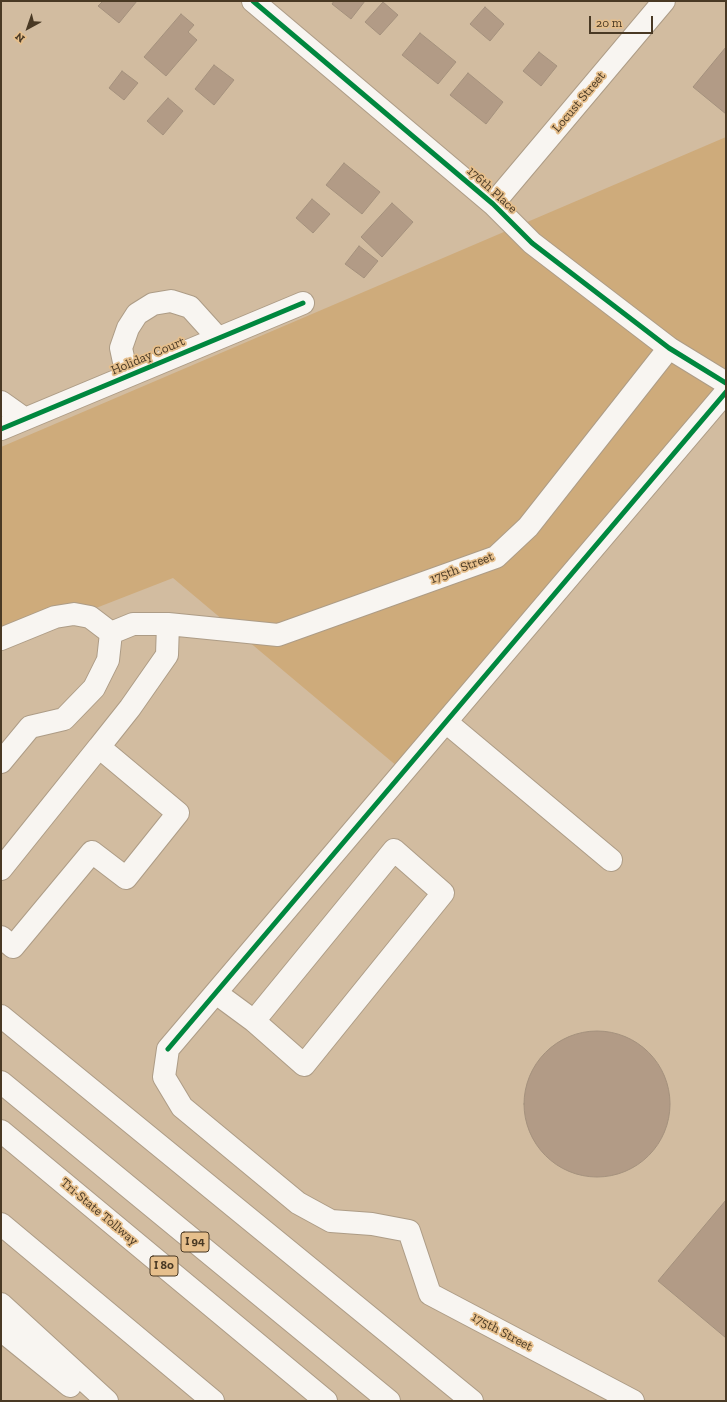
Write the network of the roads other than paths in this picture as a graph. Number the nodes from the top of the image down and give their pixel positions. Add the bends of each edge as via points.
1 (253, 1) edge
2 (664, 1) edge
3 (493, 204) junction
4 (303, 303) dead end
5 (218, 338) junction
6 (669, 348) junction
7 (127, 376) junction
8 (726, 383) edge
9 (726, 392) edge
10 (1, 402) edge
11 (25, 419) junction
12 (1, 429) edge
13 (168, 624) junction
14 (111, 633) junction
15 (1, 639) edge
16 (446, 722) junction
17 (98, 747) junction
18 (1, 762) edge
19 (611, 860) dead end
20 (1, 869) edge
21 (1, 937) edge
22 (216, 993) junction
23 (2, 1017) edge
24 (254, 1021) junction
25 (1, 1082) edge
26 (1, 1130) edge
27 (1, 1224) edge
28 (1, 1304) edge
29 (1, 1330) edge
30 (89, 1401) edge
31 (107, 1401) edge
32 (213, 1401) edge
33 (326, 1401) edge
34 (389, 1401) edge
35 (472, 1401) edge
36 (633, 1401) edge

1 - 3 main road, 176th Place
2 - 3 main road, Locust Street
3 - 6 main road, 176th Place via 532,243
4 - 5 main road, Holiday Court
5 - 7 main road, Holiday Court
5 - 7 main road via 190,306 171,301 153,304 138,314 128,328 121,348
6 - 8 main road, 176th Place
6 - 13 main road, 175th Street via 528,528 496,557 278,635
7 - 11 main road, Holiday Court
9 - 16 main road
10 - 11 main road
11 - 12 main road, Holiday Court
13 - 14 main road, 175th Street via 133,624
13 - 17 main road via 167,655 130,708
14 - 15 main road via 90,617 74,614 55,617
14 - 18 main road via 108,660 94,688 64,719 30,726
16 - 19 main road
16 - 22 main road
17 - 20 main road
17 - 21 main road via 178,813 126,878 92,852 13,947
22 - 24 main road
22 - 36 main road, 175th Street via 168,1050 164,1077 182,1106 298,1203 331,1221 409,1230 430,1294
23 - 35 main road
24 - 24 main road via 304,1065 443,893 394,850
25 - 34 main road, I 94
26 - 33 main road, Tri-State Tollway / I 80
27 - 32 main road
28 - 31 main road
29 - 30 main road

